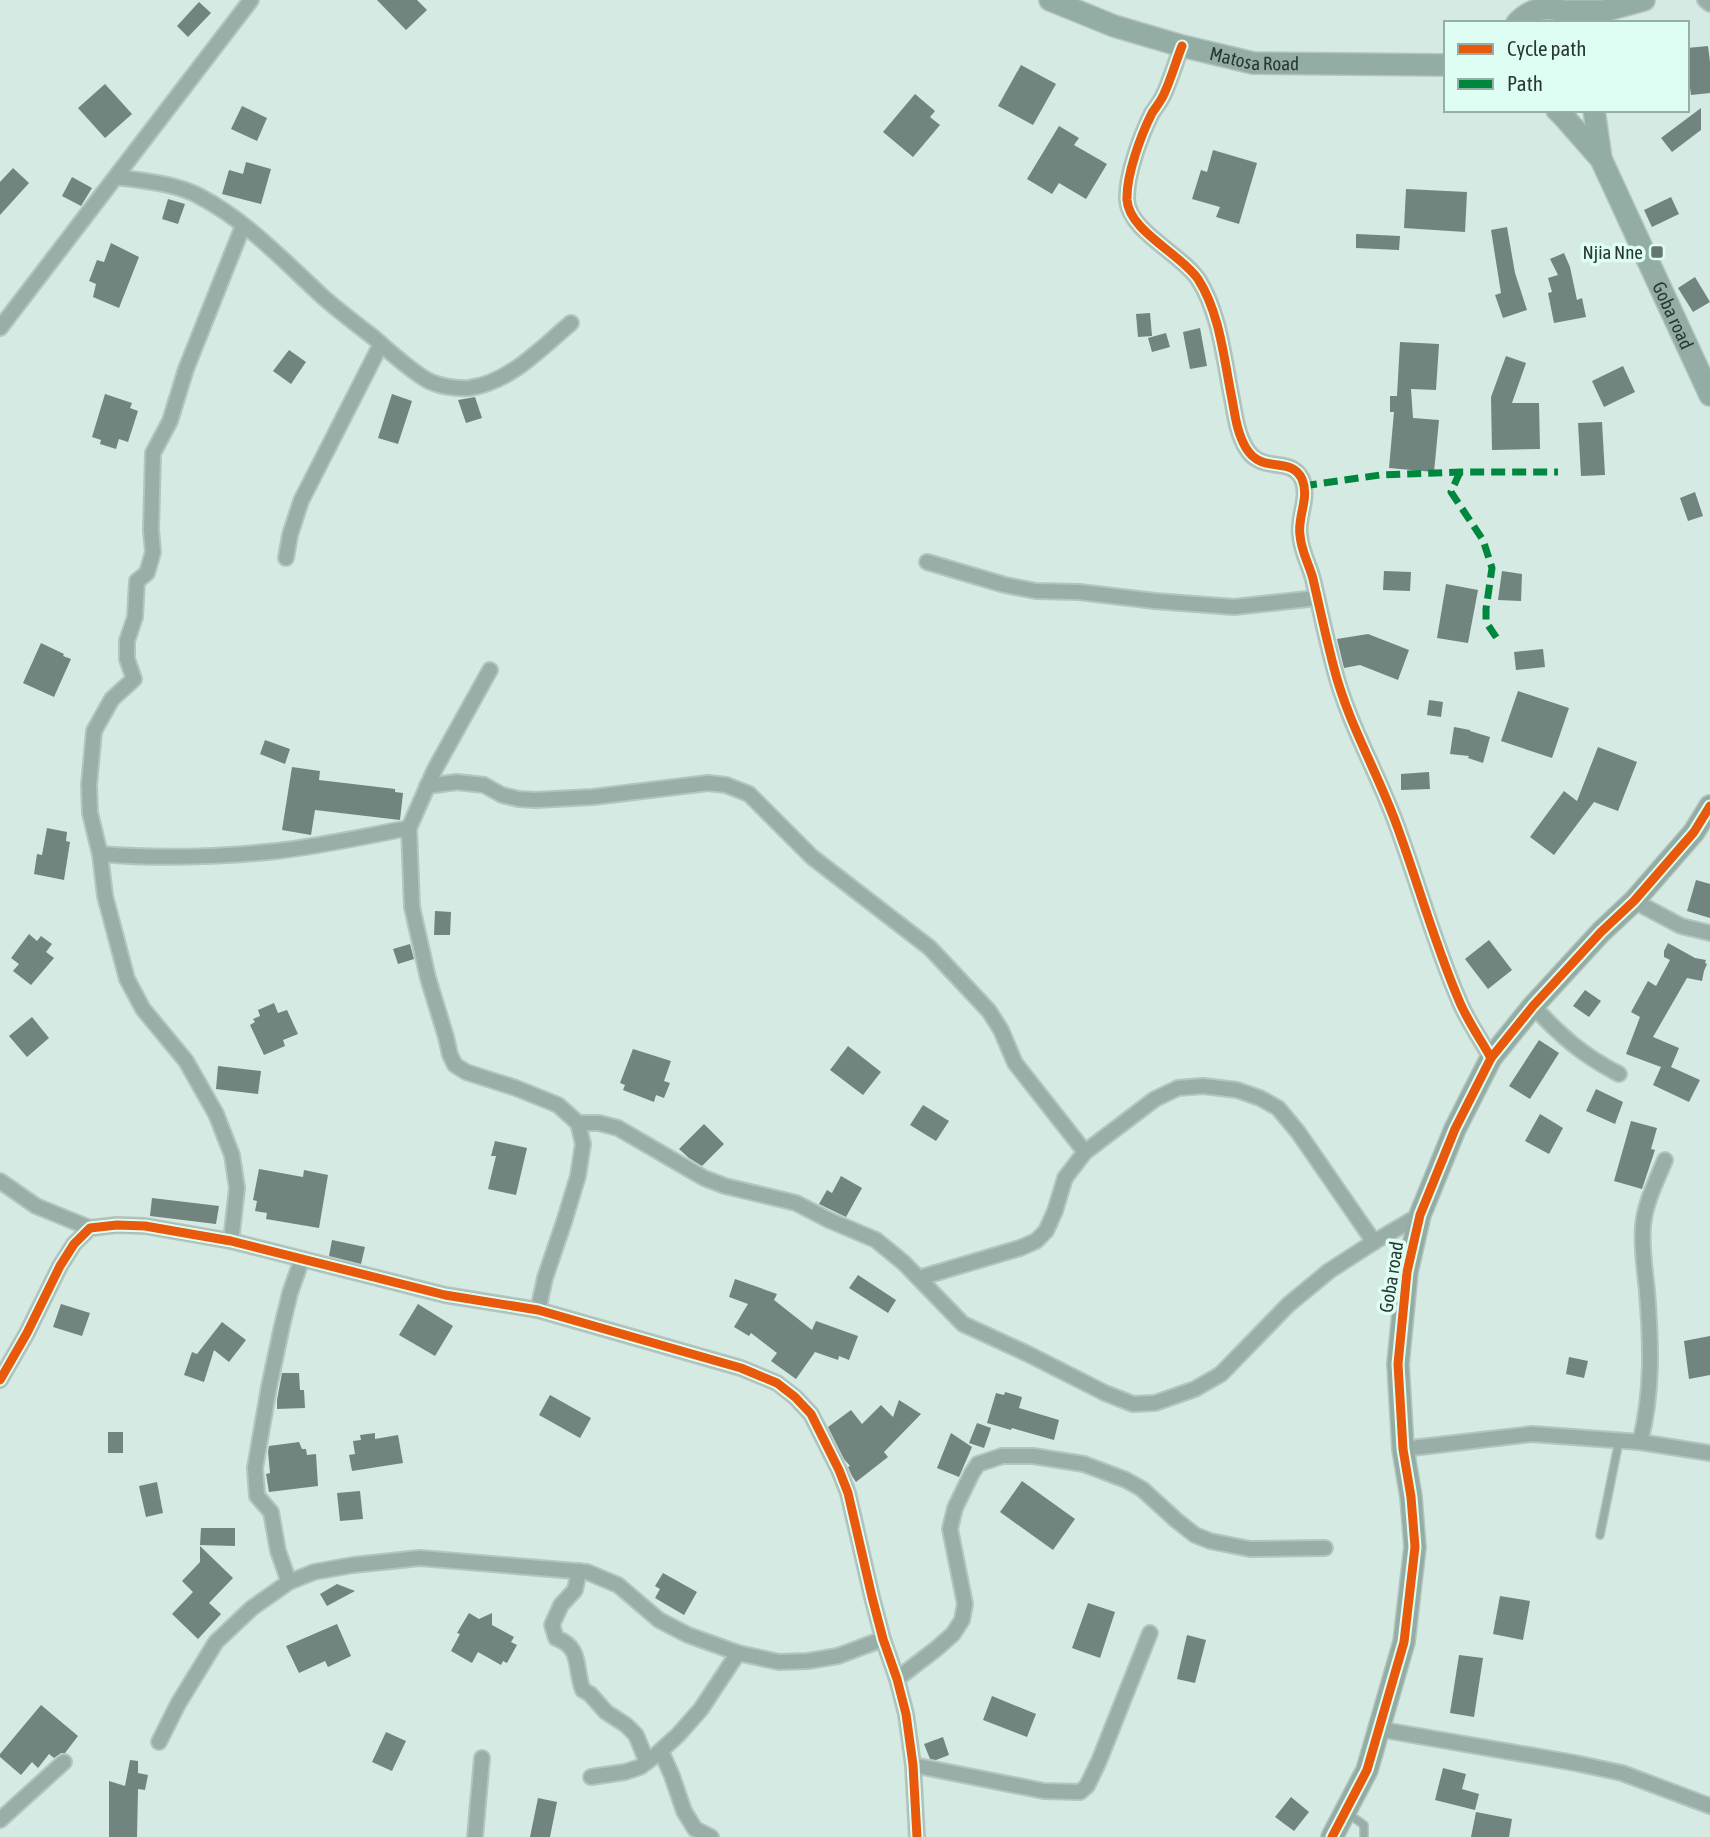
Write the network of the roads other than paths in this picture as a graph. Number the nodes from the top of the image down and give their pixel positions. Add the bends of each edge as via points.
1 (251, 0) edge
2 (1049, 0) edge
3 (1645, 0) edge
4 (1706, 0) edge
5 (1710, 4) edge
6 (1525, 11) edge
7 (1573, 17) edge
8 (1622, 21) edge
9 (1182, 46) junction
10 (1444, 59) edge
11 (1424, 65) junction
12 (1444, 65) edge
13 (1559, 112) edge
14 (1594, 112) edge
15 (1601, 159) junction
16 (117, 177) junction
17 (243, 226) junction
18 (571, 323) dead end
19 (0, 328) edge
20 (381, 344) junction
21 (1710, 395) edge
22 (286, 558) dead end
23 (927, 562) dead end
24 (1317, 598) junction
25 (490, 670) dead end
26 (427, 786) junction
27 (1710, 806) edge
28 (409, 828) junction
29 (100, 854) junction
30 (1634, 901) junction
31 (1710, 933) edge
32 (1533, 1006) junction
33 (1491, 1058) junction
34 (1619, 1074) dead end
35 (578, 1123) junction
36 (1084, 1152) junction
37 (1665, 1160) dead end
38 (0, 1181) edge
39 (1420, 1215) junction
40 (90, 1228) junction
41 (231, 1241) junction
42 (1374, 1241) junction
43 (302, 1259) junction
44 (919, 1278) junction
45 (538, 1310) junction
46 (0, 1380) edge
47 (1620, 1440) junction
48 (1640, 1442) junction
49 (1404, 1449) junction
50 (1710, 1453) edge
51 (1600, 1535) dead end
52 (1325, 1548) dead end
53 (579, 1571) junction
54 (289, 1582) junction
55 (1150, 1633) dead end
56 (883, 1639) junction
57 (738, 1653) junction
58 (897, 1679) junction
59 (1378, 1729) junction
60 (159, 1742) dead end
61 (660, 1751) junction
62 (482, 1758) dead end
63 (64, 1762) dead end
64 (648, 1762) junction
65 (913, 1765) junction
66 (592, 1777) dead end
67 (1710, 1806) edge
68 (1346, 1812) junction
69 (0, 1820) edge
70 (475, 1837) edge
71 (711, 1837) edge
72 (917, 1837) edge
73 (1332, 1837) edge
74 (1364, 1837) edge

1 - 16 street
2 - 9 street, Matosa Road
3 - 7 street
3 - 8 street
4 - 5 street
6 - 7 street via 1549,8
9 - 11 street, Matosa Road via 1253,63
9 - 24 street via 1138,144 1127,203 1153,240 1184,262 1209,300 1245,448 1269,465 1294,469 1302,480 1305,496 1299,534
10 - 11 street, Matosa Road
11 - 12 street, Matosa Road
13 - 15 street
14 - 15 street
15 - 21 street, Goba road
16 - 17 street via 198,195
16 - 19 street
17 - 20 street
17 - 29 street via 170,421 153,453 153,552 147,573 137,582 135,617 127,641 134,679 112,699 94,731 90,813
18 - 20 street via 509,374 468,388 429,381
20 - 22 street via 301,501
23 - 24 street via 1036,591 1234,607
24 - 33 street via 1334,671 1396,823 1435,942 1458,1000
25 - 26 street
26 - 28 street
26 - 36 street via 484,785 502,795 535,800 708,783 749,794 812,857 930,948 989,1011 1015,1063
27 - 30 street, Goba road via 1695,832
28 - 29 street via 279,851
28 - 35 street via 412,907 455,1065 558,1105
29 - 41 street via 127,979 143,1009 186,1061 216,1114 232,1156 237,1188
30 - 31 street via 1681,926
30 - 32 street, Goba road
32 - 33 street, Goba road
32 - 34 street via 1555,1031
33 - 39 street, Goba road via 1455,1129
35 - 44 street via 618,1128 704,1178 796,1203 876,1240
35 - 45 street via 583,1144 578,1176
36 - 42 street via 1155,1098 1178,1088 1237,1090 1278,1108
36 - 44 street via 1065,1178 1046,1231 1036,1241
37 - 48 street via 1648,1200 1643,1227 1650,1355 1649,1395
38 - 40 street via 36,1206
39 - 42 street
39 - 49 street, Goba road via 1407,1272 1398,1364
40 - 41 street via 145,1226
40 - 46 street via 60,1266
41 - 43 street
42 - 44 street via 1288,1305 1221,1374 1155,1403 1133,1404 1105,1394 962,1324
43 - 45 street via 445,1295
43 - 54 street via 279,1338 255,1468 257,1496 271,1512
45 - 56 street via 741,1368 777,1383 795,1397 811,1414 848,1493
47 - 48 street
47 - 49 street via 1532,1434
47 - 51 lane
48 - 50 street
49 - 59 street, Goba road via 1415,1547 1404,1642
52 - 58 street via 1250,1549 1210,1541 1185,1528 1126,1480 1084,1464 1002,1456 978,1464 955,1508 950,1530 965,1604 962,1620 953,1634
53 - 54 street via 420,1558 314,1572
53 - 57 street via 618,1586 668,1625
53 - 64 street via 575,1590 552,1625 556,1637 573,1648 583,1690 636,1734
54 - 60 street via 216,1642
55 - 65 street via 1099,1761 1080,1792 1044,1791
56 - 57 street via 838,1656 808,1661 779,1662
56 - 58 street
57 - 61 street via 701,1709
58 - 65 street
59 - 67 street via 1622,1773
59 - 68 street, Goba road via 1367,1770
61 - 64 street
61 - 71 street via 684,1811 695,1829
62 - 70 street
63 - 69 street
64 - 66 street via 625,1772
65 - 72 street
68 - 73 street, Goba road
68 - 74 lane via 1364,1825

